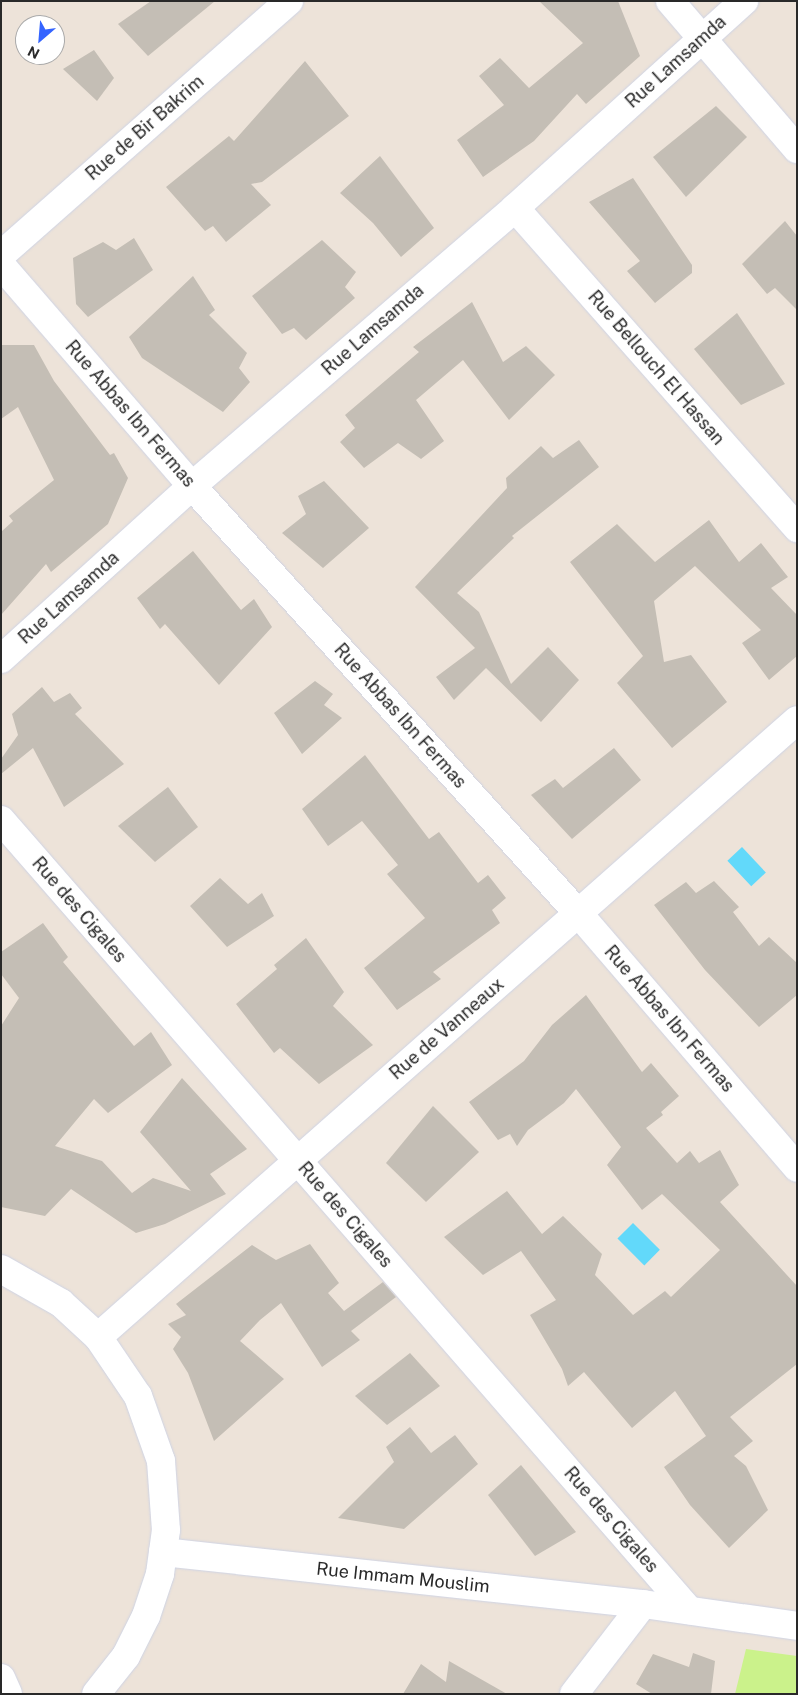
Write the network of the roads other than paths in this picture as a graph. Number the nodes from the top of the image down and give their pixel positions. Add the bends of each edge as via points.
1 (289, 1) edge
2 (670, 1) edge
3 (744, 1) edge
4 (703, 38) junction
5 (797, 149) edge
6 (515, 208) junction
7 (1, 255) edge
8 (1, 265) edge
9 (192, 486) junction
10 (797, 528) edge
11 (1, 659) edge
12 (797, 720) edge
13 (1, 820) edge
14 (578, 913) junction
15 (298, 1160) junction
16 (797, 1168) edge
17 (1, 1268) edge
18 (98, 1337) junction
19 (163, 1552) junction
20 (643, 1604) junction
21 (689, 1610) junction
22 (797, 1626) edge
23 (1, 1678) edge
24 (8, 1694) edge
25 (96, 1694) edge
26 (574, 1694) edge

1 - 7 street, Rue de Bir Bakrim
2 - 4 street
3 - 4 street, Rue Lamsamda
4 - 5 street
4 - 6 street, Rue Lamsamda
6 - 9 street, Rue Lamsamda
6 - 10 street, Rue Bellouch El Hassan
8 - 9 street, Rue Abbas Ibn Fermas
9 - 11 street, Rue Lamsamda
9 - 14 street, Rue Abbas Ibn Fermas
12 - 14 street, Rue de Vanneaux
13 - 15 street, Rue des Cigales
14 - 15 street, Rue de Vanneaux
14 - 16 street, Rue Abbas Ibn Fermas
15 - 18 street, Rue de Vanneaux
15 - 21 street, Rue des Cigales
17 - 18 street via 61,1303
18 - 19 street via 130,1381 152,1428 166,1495
19 - 20 street, Rue Immam Mouslim
19 - 25 street via 146,1616 126,1656
20 - 21 street, Rue Immam Mouslim
20 - 26 street
21 - 22 street, Rue Immam Mouslim
23 - 24 street

